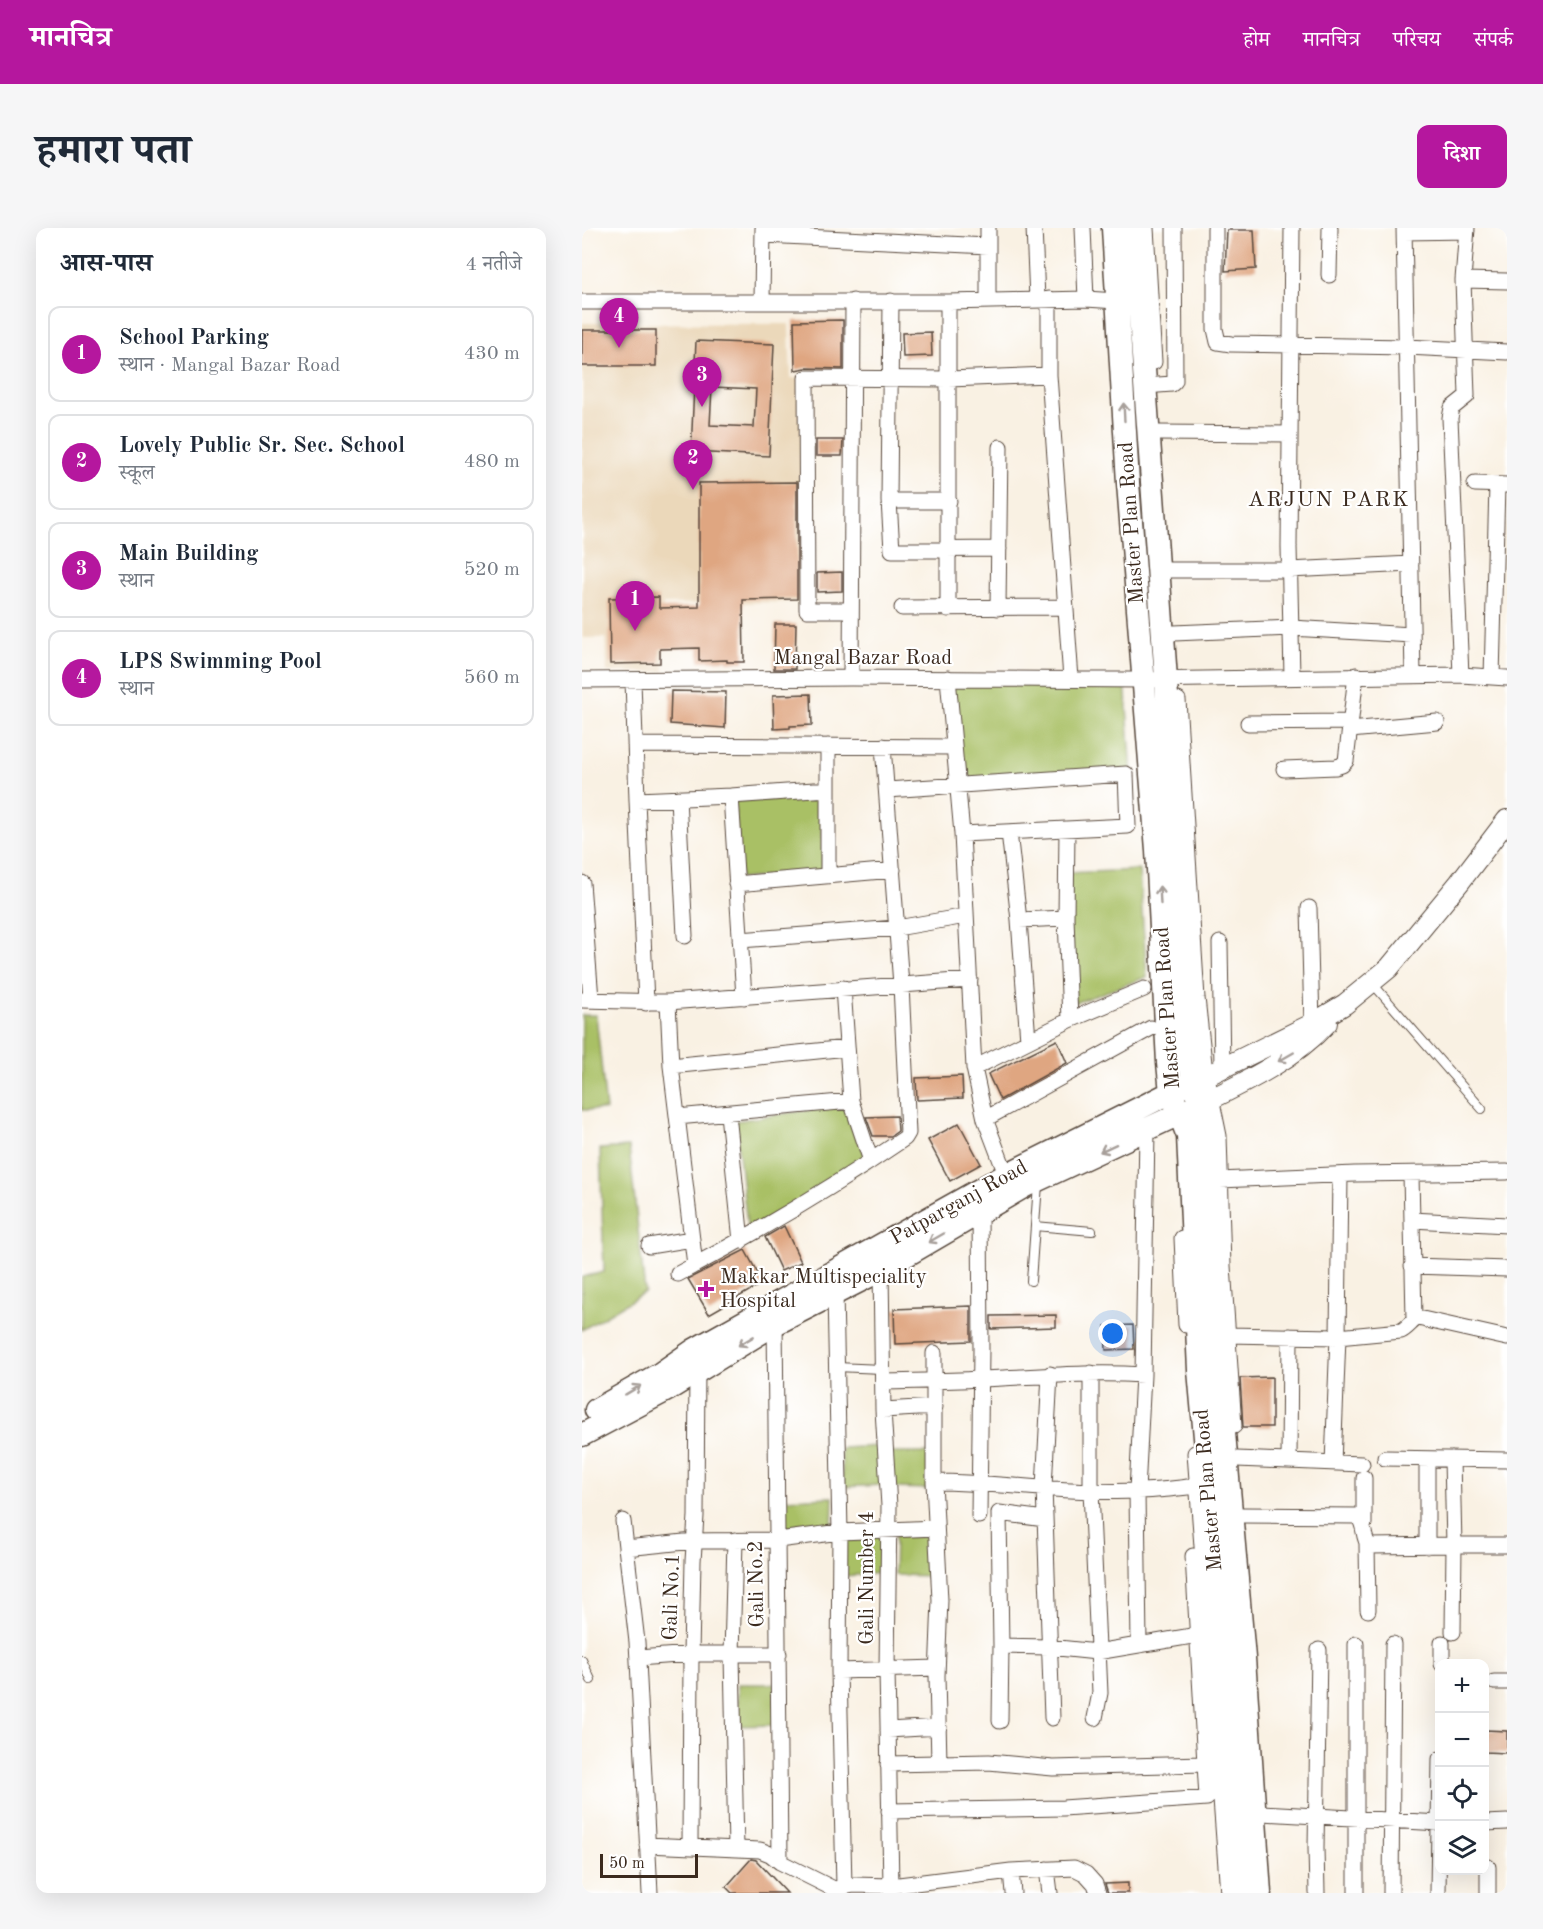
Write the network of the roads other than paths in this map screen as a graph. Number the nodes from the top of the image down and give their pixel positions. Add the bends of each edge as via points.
1 (988, 228) edge
2 (1034, 228) edge
3 (1083, 228) edge
4 (1113, 228) edge
5 (1134, 228) edge
6 (1146, 228) edge
7 (1174, 228) edge
8 (1215, 228) edge
9 (1292, 228) edge
10 (1330, 228) edge
11 (1404, 230) edge
12 (1467, 230) edge
13 (764, 232) edge
14 (988, 246) junction
15 (1329, 275) dead end
16 (1463, 280) junction
17 (1507, 281) edge
18 (1043, 299) junction
19 (1086, 299) junction
20 (853, 301) junction
21 (891, 301) junction
22 (988, 301) junction
23 (1117, 301) junction
24 (582, 302) edge
25 (762, 302) junction
26 (948, 302) junction
27 (1292, 344) junction
28 (1407, 346) junction
29 (1465, 350) junction
30 (1507, 352) edge
31 (1050, 375) junction
32 (852, 379) junction
33 (890, 379) junction
34 (949, 379) junction
35 (1150, 385) junction
36 (1158, 433) junction
37 (1290, 434) junction
38 (1000, 447) dead end
39 (1475, 484) dead end
40 (1502, 485) edge
41 (889, 501) junction
42 (949, 501) junction
43 (999, 549) junction
44 (948, 550) junction
45 (1411, 564) junction
46 (1169, 570) junction
47 (1289, 570) junction
48 (1065, 607) junction
49 (902, 608) dead end
50 (998, 608) junction
51 (948, 609) junction
52 (851, 610) junction
53 (1291, 627) junction
54 (1174, 633) junction
55 (1412, 634) junction
56 (1356, 675) junction
57 (1413, 675) junction
58 (1461, 675) junction
59 (1292, 676) junction
60 (1500, 677) edge
61 (851, 678) junction
62 (948, 678) junction
63 (1071, 679) junction
64 (1162, 679) junction
65 (582, 680) edge
66 (633, 680) junction
67 (1437, 722) dead end
68 (1248, 723) dead end
69 (1350, 726) junction
70 (635, 745) junction
71 (828, 746) junction
72 (883, 746) junction
73 (954, 747) junction
74 (1284, 770) dead end
75 (958, 786) junction
76 (828, 789) junction
77 (887, 790) junction
78 (730, 796) junction
79 (678, 798) junction
80 (637, 800) junction
81 (1507, 820) edge
82 (1066, 829) junction
83 (1009, 832) junction
84 (962, 834) junction
85 (893, 870) junction
86 (828, 876) junction
87 (582, 883) edge
88 (736, 884) junction
89 (1309, 908) dead end
90 (966, 916) junction
91 (1066, 918) junction
92 (1019, 920) junction
93 (897, 928) junction
94 (685, 936) dead end
95 (740, 940) junction
96 (1220, 943) dead end
97 (970, 980) junction
98 (1372, 982) junction
99 (901, 985) junction
100 (843, 988) junction
101 (1144, 989) dead end
102 (744, 997) junction
103 (587, 1000) edge
104 (668, 1002) junction
105 (646, 1003) junction
106 (1345, 1004) junction
107 (1070, 1020) junction
108 (1312, 1024) junction
109 (1151, 1028) dead end
110 (1028, 1040) junction
111 (847, 1048) junction
112 (671, 1066) junction
113 (974, 1068) junction
114 (1208, 1076) junction
115 (1172, 1092) junction
116 (851, 1101) junction
117 (1191, 1109) junction
118 (1482, 1109) dead end
119 (728, 1114) junction
120 (677, 1117) junction
121 (985, 1119) junction
122 (1147, 1130) junction
123 (872, 1161) junction
124 (1507, 1172) edge
125 (1411, 1174) junction
126 (1340, 1175) junction
127 (1038, 1180) junction
128 (1220, 1180) junction
129 (1010, 1184) junction
130 (980, 1212) junction
131 (1412, 1220) junction
132 (1507, 1225) edge
133 (1035, 1226) junction
134 (1092, 1231) dead end
135 (692, 1239) junction
136 (741, 1241) junction
137 (649, 1246) dead end
138 (695, 1265) junction
139 (1412, 1266) junction
140 (1507, 1269) edge
141 (881, 1270) junction
142 (678, 1274) dead end
143 (1031, 1281) dead end
144 (835, 1293) junction
145 (775, 1314) junction
146 (1414, 1319) junction
147 (1228, 1335) junction
148 (1290, 1336) junction
149 (1338, 1337) junction
150 (1507, 1338) edge
151 (934, 1353) dead end
152 (696, 1360) junction
153 (836, 1367) junction
154 (1090, 1373) junction
155 (1050, 1374) junction
156 (883, 1375) junction
157 (1143, 1375) junction
158 (981, 1379) junction
159 (936, 1380) junction
160 (935, 1407) junction
161 (883, 1410) junction
162 (582, 1418) edge
163 (582, 1436) edge
164 (1385, 1458) dead end
165 (1237, 1459) junction
166 (1427, 1459) junction
167 (1452, 1459) junction
168 (1507, 1460) edge
169 (1289, 1461) junction
170 (1334, 1462) junction
171 (934, 1482) junction
172 (979, 1482) junction
173 (1193, 1486) junction
174 (1044, 1487) junction
175 (1091, 1490) junction
176 (1137, 1491) junction
177 (1242, 1515) junction
178 (979, 1516) dead end
179 (1045, 1519) junction
180 (623, 1521) dead end
181 (1364, 1524) junction
182 (936, 1528) junction
183 (888, 1529) junction
184 (840, 1532) junction
185 (735, 1540) junction
186 (777, 1540) junction
187 (694, 1541) junction
188 (1367, 1544) junction
189 (1454, 1545) junction
190 (1507, 1545) edge
191 (1427, 1546) junction
192 (626, 1548) junction
193 (1368, 1610) dead end
194 (1454, 1632) dead end
195 (1198, 1635) junction
196 (1442, 1643) dead end
197 (1356, 1644) dead end
198 (1393, 1644) dead end
199 (1139, 1645) junction
200 (1002, 1647) junction
201 (1048, 1647) junction
202 (1319, 1650) dead end
203 (1097, 1652) junction
204 (691, 1654) junction
205 (779, 1654) junction
206 (732, 1655) junction
207 (638, 1658) junction
208 (1442, 1659) edge
209 (582, 1660) edge
210 (937, 1668) junction
211 (887, 1670) junction
212 (838, 1671) junction
213 (591, 1680) dead end
214 (1052, 1718) dead end
215 (1095, 1718) dead end
216 (1000, 1721) dead end
217 (939, 1726) junction
218 (888, 1730) junction
219 (939, 1763) junction
220 (888, 1764) junction
221 (1204, 1764) junction
222 (1440, 1767) edge
223 (889, 1810) junction
224 (1262, 1813) junction
225 (1316, 1817) junction
226 (1356, 1819) junction
227 (1439, 1821) edge
228 (1391, 1822) junction
229 (1507, 1822) edge
230 (1435, 1823) edge
231 (1489, 1823) edge
232 (647, 1845) junction
233 (690, 1846) junction
234 (736, 1849) junction
235 (780, 1862) junction
236 (1047, 1869) junction
237 (1011, 1871) junction
238 (1438, 1875) edge
239 (1488, 1875) edge
240 (891, 1886) junction
241 (836, 1889) edge
242 (650, 1893) edge
243 (1013, 1893) edge
244 (1050, 1893) edge
245 (1098, 1893) edge
246 (1228, 1893) edge
247 (1239, 1893) edge
248 (1260, 1893) edge
249 (1268, 1893) edge
250 (1317, 1893) edge
251 (1356, 1893) edge
252 (1391, 1893) edge
253 (1438, 1893) edge
254 (1488, 1893) edge

1 - 14 street
2 - 18 street
3 - 19 street
4 - 23 main road, Master Plan Road
5 - 35 main road
6 - 35 street
7 - 35 street via 1175,381
8 - 27 street via 1217,340 1231,344
9 - 27 street
10 - 15 street
11 - 12 street
11 - 28 street
12 - 16 street
13 - 14 street
13 - 25 street
14 - 22 street
16 - 17 street
16 - 29 street
18 - 19 street
18 - 22 street
18 - 31 street
19 - 23 street
20 - 21 street
20 - 25 street
20 - 32 street
21 - 26 street
21 - 33 street
22 - 26 street
64 -> 23 main road, Master Plan Road via 1128,483
24 - 25 street
26 - 34 street
27 - 28 street
27 - 37 street
28 - 29 street
28 - 45 street
29 - 30 street
29 - 58 street via 1467,396 1452,408 1450,418
31 - 34 street
31 - 48 street
32 - 33 street
32 - 52 street
32 - 52 street via 806,378 807,610
33 - 34 street
33 - 41 street
34 - 42 street
35 - 36 street
35 - 64 main road
36 - 37 street
36 - 46 street
37 - 47 street
38 - 43 street
39 - 40 street
40 - 60 street
41 - 42 street
41 - 44 street via 892,550
42 - 44 street
43 - 44 street
43 - 50 street
44 - 51 street
45 - 47 street
45 - 55 street
46 - 47 street
46 - 54 street
47 - 53 street
48 - 50 street
48 - 63 street
49 - 51 street
50 - 51 street
52 - 61 street
53 - 54 street
53 - 55 street
53 - 59 street
54 - 64 street
55 - 57 street
56 - 57 street, Mangal Bazar Road
56 - 59 street, Mangal Bazar Road
56 - 69 street
57 - 58 street, Mangal Bazar Road
58 - 60 street, Mangal Bazar Road
59 - 64 street, Mangal Bazar Road
61 - 62 street, Mangal Bazar Road
61 - 66 street, Mangal Bazar Road
62 - 63 street, Mangal Bazar Road
62 - 73 street
63 - 64 street, Mangal Bazar Road
64 - 114 main road, Master Plan Road via 1187,1053
115 -> 64 main road, Master Plan Road via 1157,850
65 - 66 street, Mangal Bazar Road
66 - 70 street
67 - 69 street
68 - 69 street
69 - 74 street via 1347,757 1342,765
70 - 71 street
70 - 80 street
71 - 72 street
71 - 76 street
72 - 73 street
72 - 77 street
73 - 75 street
75 - 77 street
75 - 82 street via 1126,774 1128,826
75 - 84 street
76 - 78 street
76 - 86 street
77 - 85 street
78 - 79 street
78 - 88 street
79 - 80 street
79 - 94 street
80 - 105 street
81 - 98 street, Patparganj Road via 1389,968
82 - 83 street
82 - 91 street
83 - 84 street
83 - 92 street
84 - 90 street
85 - 86 street
85 - 93 street
86 - 88 street
87 - 103 street
88 - 95 street
89 - 108 street
90 - 93 street
90 - 97 street
91 - 92 street
91 - 107 street
92 - 110 street
93 - 95 street
93 - 99 street
95 - 102 street
96 - 114 street
97 - 99 street
97 - 113 street
98 - 106 street, Patparganj Road
98 - 118 lane
99 - 100 street
99 - 123 street via 908,1133
100 - 102 street
100 - 111 street
101 - 107 street
102 - 104 street
103 - 105 street
104 - 105 street
104 - 112 street
106 - 108 street, Patparganj Road
106 -> 117 street, Patparganj Road via 1304,1046
107 - 110 street
108 - 114 street, Patparganj Road
109 - 121 street
110 - 113 street
111 - 112 street
111 - 116 street
112 - 120 street
113 - 121 street
114 - 115 main road, Patparganj Road
114 - 117 main road, Master Plan Road
115 - 117 main road, Master Plan Road
115 - 129 main road, Patparganj Road
116 - 119 street
116 - 123 street
117 - 122 main road
117 - 128 street via 1220,1136
117 - 173 street via 1179,1152
117 - 247 main road, Master Plan Road via 1188,1136 1199,1370 1221,1618
117 - 248 main road, Master Plan Road via 1206,1132 1214,1320
119 - 120 street
119 - 136 street
120 - 135 street
121 - 129 street
122 -> 127 main road
122 - 157 street
123 - 136 street
124 - 125 street
125 - 126 street
125 - 131 street
126 - 128 street
126 - 149 street
127 - 129 main road
127 - 133 lane
128 - 147 street
129 - 130 main road
129 - 145 main road, Patparganj Road
130 -> 141 main road
130 - 158 street
131 - 132 street
131 - 139 street
133 - 134 lane
133 - 143 lane
135 - 137 street
135 - 138 street
136 - 138 street
138 - 142 street
139 - 140 street
139 - 146 street
141 - 144 main road
141 - 156 street, Gali Number 4
144 - 145 main road
144 - 153 street
145 - 152 main road
145 - 186 street, Gali No.2
146 - 149 street via 1401,1331
146 - 150 street
147 - 148 street
147 - 165 street
148 - 149 street
148 - 169 street
149 - 170 street
151 - 159 street
162 -> 152 main road via 661,1373
152 - 163 main road
152 - 187 street, Gali No.1
153 - 156 lane
153 - 184 street
154 - 155 street
154 - 157 street
154 - 175 street
155 - 158 street
155 - 174 street
156 - 159 street
156 - 161 street, Gali Number 4
157 - 176 street
158 - 159 street
158 - 172 street
159 - 160 street
160 - 161 street
160 - 171 street
161 - 183 street, Gali Number 4
164 - 166 street
165 - 169 street
165 - 177 street
166 - 167 street
166 - 191 street
167 - 168 street
167 - 189 street
169 - 170 street
170 - 181 street via 1363,1471
171 - 172 street
171 - 182 street
172 - 174 street
172 - 178 street
173 - 176 street
173 - 195 street
173 - 246 street
174 - 175 street
174 - 179 street
175 - 176 street
175 - 203 street
176 - 199 street
177 - 181 street via 1355,1515
177 - 224 street
179 - 200 street via 999,1513
179 - 201 street
180 - 192 street
181 - 188 street
182 - 183 street
182 - 210 street via 940,1600
183 - 184 street
183 - 211 street, Gali Number 4
184 - 186 street
184 - 212 street
185 - 186 street
185 - 187 street
185 - 206 street
186 - 205 street, Gali No.2
187 - 192 street
187 - 204 street, Gali No.1
188 - 191 street
188 - 193 street
189 - 190 street
189 - 191 street
189 - 194 street
192 - 207 street
195 - 199 street
195 - 221 street
196 - 208 street
197 - 226 street
198 - 228 street
199 - 203 street
200 - 201 street
200 - 216 street
201 - 203 street
201 - 214 street
202 - 225 street
203 - 215 street via 1100,1693
204 - 206 street
204 - 207 street
204 - 233 street, Gali No.1
205 - 206 street
205 - 235 street, Gali No.2
206 - 234 street
207 - 232 street
209 - 213 lane
210 - 211 street
210 - 217 street
211 - 212 street
211 - 218 street, Gali Number 4
212 - 241 street
217 - 218 street
217 - 219 street
218 - 220 street, Gali Number 4
219 - 220 street
219 - 221 street via 989,1762 1053,1768
220 - 223 street, Gali Number 4
221 - 223 street via 1207,1798 1063,1808
222 - 227 street
223 - 240 street, Gali Number 4
224 - 225 street
224 - 249 street
225 - 226 street
225 - 250 street
226 - 228 street
226 - 251 street
228 - 230 street
228 - 252 street
229 - 231 street
232 - 233 street
232 - 242 street
233 - 234 street
234 - 235 street via 760,1850
235 - 241 street
236 - 237 street
236 - 244 street
236 - 245 street via 1074,1868 1086,1874
237 - 240 street
237 - 243 street
238 - 253 street
239 - 254 street
240 - 241 street

